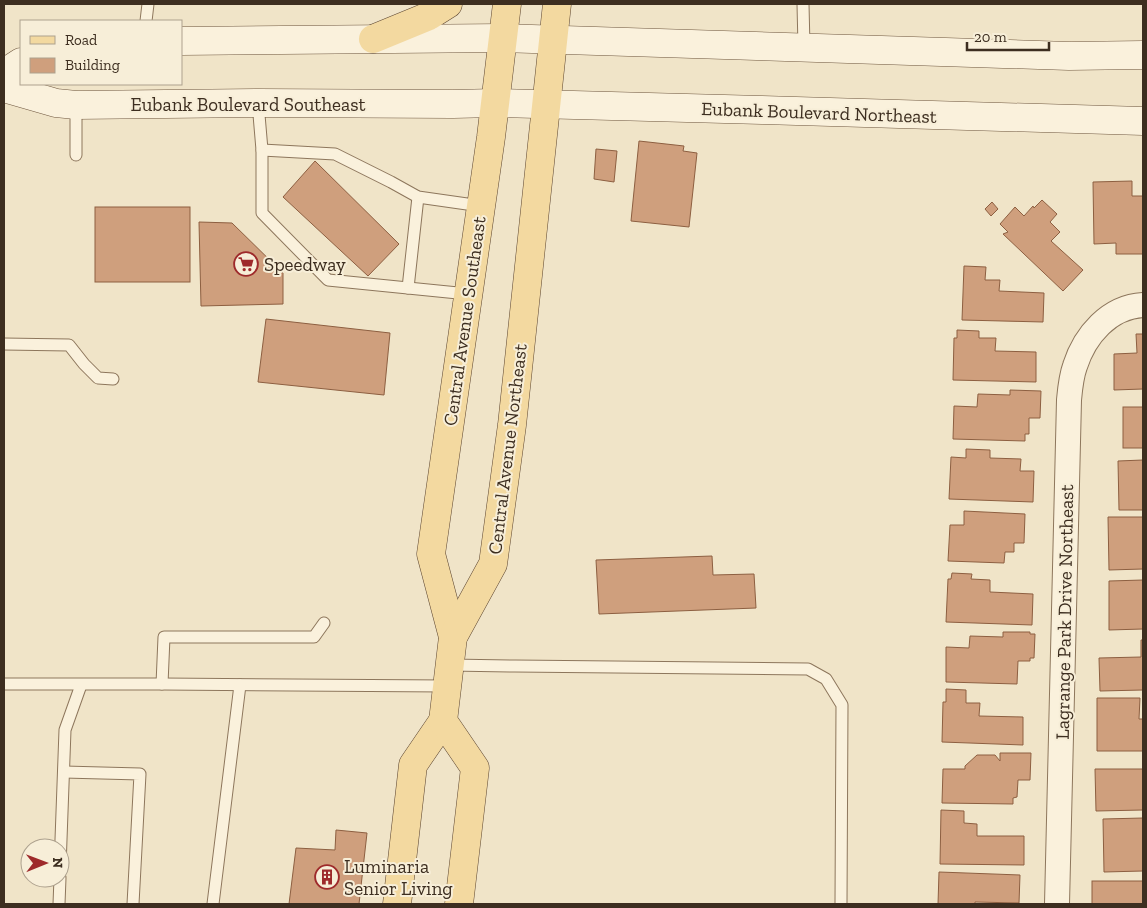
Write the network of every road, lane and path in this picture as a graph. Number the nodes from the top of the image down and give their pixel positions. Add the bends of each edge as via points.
1 (148, 4) edge
2 (448, 4) edge
3 (507, 4) edge
4 (557, 4) edge
5 (803, 4) edge
6 (146, 20) edge
7 (503, 38) junction
8 (373, 39) junction
9 (553, 39) junction
10 (182, 41) edge
11 (804, 47) junction
12 (1143, 55) edge
13 (20, 63) edge
14 (4, 74) edge
15 (4, 88) edge
16 (258, 102) junction
17 (495, 103) junction
18 (76, 105) junction
19 (547, 105) junction
20 (1143, 121) edge
21 (262, 150) junction
22 (76, 155) dead end
23 (418, 198) junction
24 (481, 206) junction
25 (408, 288) junction
26 (468, 294) junction
27 (1143, 305) edge
28 (4, 344) edge
29 (113, 379) dead end
30 (324, 623) dead end
31 (453, 637) junction
32 (449, 676) junction
33 (4, 684) edge
34 (162, 684) junction
35 (81, 685) junction
36 (240, 685) junction
37 (443, 721) junction
38 (64, 772) junction
39 (61, 838) edge
40 (59, 888) edge
41 (58, 904) edge
42 (133, 904) edge
43 (213, 904) edge
44 (397, 904) edge
45 (459, 904) edge
46 (841, 904) edge
47 (1057, 904) edge

1 - 6 lane
2 - 8 main road via 429,16
3 - 7 main road, Central Avenue Southeast
4 - 9 main road, Central Avenue Northeast
5 - 11 lane
7 - 8 main road
7 - 9 main road
7 - 17 main road, Central Avenue Southeast
8 - 10 main road
9 - 11 main road
9 - 19 main road, Central Avenue Northeast
11 - 12 main road via 1069,56
13 - 14 main road
15 - 18 main road, Eubank Boulevard Southeast via 56,103
16 - 17 main road, Eubank Boulevard Southeast
16 - 18 main road, Eubank Boulevard Southeast
16 - 21 lane
17 - 19 main road, Eubank Boulevard Northeast
17 - 24 main road, Central Avenue Southeast
18 - 22 lane
19 - 20 main road, Eubank Boulevard Northeast
19 - 31 main road, Central Avenue Northeast via 493,564
21 - 23 lane via 336,154
21 - 25 lane via 262,213 328,280
23 - 24 lane
23 - 25 lane
24 - 26 main road, Central Avenue Southeast
25 - 26 lane
26 - 31 main road, Central Avenue Southeast via 431,554
27 - 47 street, Lagrange Park Drive Northeast via 1120,310 1097,327 1084,344 1071,382
28 - 29 lane via 69,345 98,378
30 - 34 lane via 314,637 164,637
31 - 32 main road, Central Avenue Northeast
32 - 36 lane
32 - 37 main road, Central Avenue Northeast
32 - 46 lane via 515,666 808,669 826,679 842,705
33 - 35 lane
34 - 35 lane
34 - 36 lane
35 - 38 lane via 65,730
36 - 43 lane
37 - 44 main road via 413,765
37 - 45 main road via 475,768
38 - 39 lane
38 - 42 lane via 140,774
40 - 41 lane

